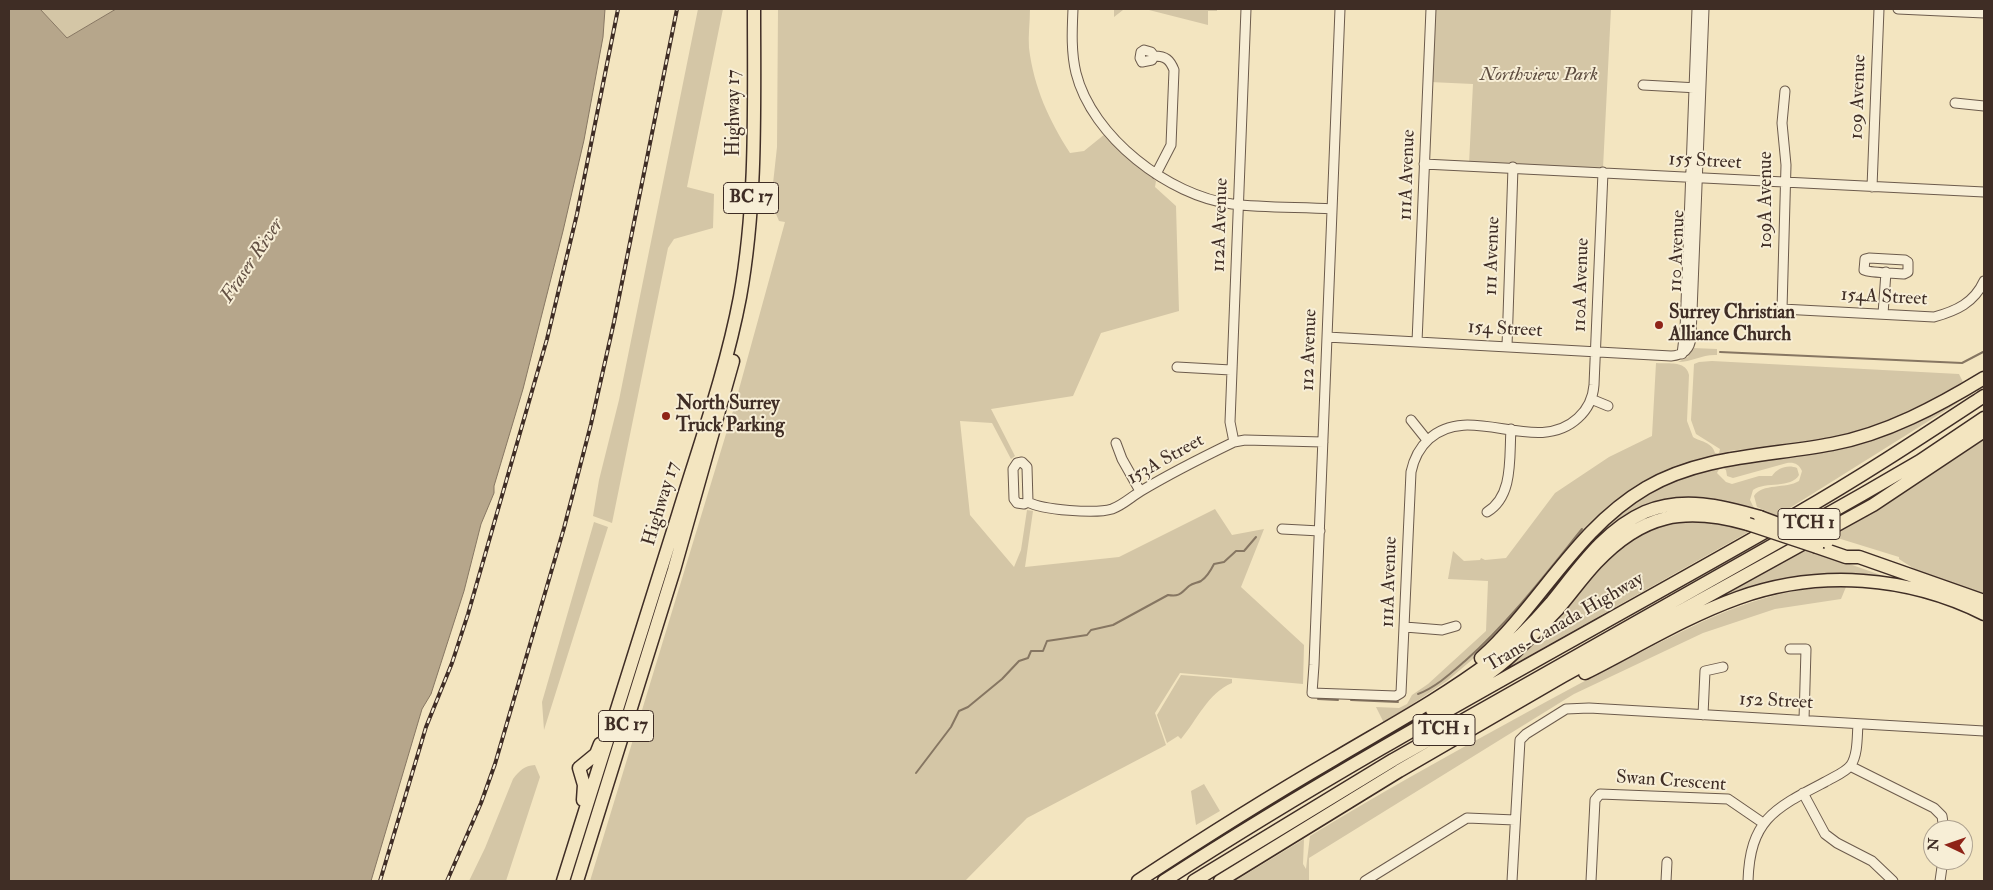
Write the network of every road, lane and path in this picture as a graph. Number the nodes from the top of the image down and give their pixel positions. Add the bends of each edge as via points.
1 (754, 9) edge
2 (762, 9) edge
3 (1073, 9) edge
4 (1246, 9) edge
5 (1340, 9) edge
6 (1431, 9) edge
7 (1697, 9) edge
8 (1704, 9) edge
9 (1878, 9) edge
10 (1898, 9) edge
11 (1984, 13) edge
12 (1154, 56) dead end
13 (1643, 85) dead end
14 (1697, 88) junction
15 (1785, 91) dead end
16 (1955, 103) dead end
17 (1984, 106) edge
18 (1424, 164) junction
19 (1513, 167) junction
20 (1603, 172) junction
21 (1156, 174) junction
22 (1694, 177) junction
23 (1786, 182) junction
24 (1872, 187) junction
25 (1984, 192) edge
26 (1236, 204) junction
27 (1332, 209) junction
28 (1886, 272) dead end
29 (1984, 281) edge
30 (1779, 312) joint
31 (1883, 314) junction
32 (1327, 337) junction
33 (1417, 342) junction
34 (1506, 346) junction
35 (1596, 351) junction
36 (1682, 354) joint
37 (1177, 367) dead end
38 (1231, 370) junction
39 (1984, 378) edge
40 (1984, 396) edge
41 (1591, 398) junction
42 (1608, 406) dead end
43 (1984, 418) edge
44 (1411, 420) dead end
45 (1511, 430) junction
46 (1984, 431) edge
47 (1427, 440) junction
48 (1116, 442) dead end
49 (1234, 442) junction
50 (1323, 442) junction
51 (1140, 491) junction
52 (1028, 502) dead end
53 (1487, 512) dead end
54 (1282, 529) dead end
55 (1320, 531) junction
56 (1822, 544) junction
57 (674, 570) junction
58 (1984, 601) edge
59 (1984, 614) edge
60 (1456, 626) dead end
61 (1405, 627) junction
62 (1790, 649) dead end
63 (635, 650) junction
64 (1722, 667) dead end
65 (1400, 694) joint
66 (1413, 712) junction
67 (1703, 715) junction
68 (1804, 720) junction
69 (1858, 724) junction
70 (1984, 731) edge
71 (1460, 736) junction
72 (1850, 766) junction
73 (579, 768) junction
74 (1344, 770) junction
75 (597, 774) junction
76 (1803, 793) junction
77 (1515, 820) junction
78 (1943, 820) edge
79 (1763, 823) junction
80 (1667, 862) dead end
81 (562, 881) edge
82 (570, 881) edge
83 (577, 881) edge
84 (1138, 881) edge
85 (1164, 881) edge
86 (1194, 881) edge
87 (1220, 881) edge
88 (1365, 881) edge
89 (1512, 881) edge
90 (1591, 881) edge
91 (1666, 881) edge
92 (1748, 881) edge
93 (1893, 881) edge

1 - 63 highway, Highway 17 / BC 17 via 755,144 740,298 718,384
2 - 57 highway, Highway 17 / BC 17 via 761,188 749,289 729,378
3 - 21 street via 1072,50 1076,74 1095,117 1113,138
4 - 26 street, 112A Avenue
5 - 27 street, 112 Avenue
6 - 18 street, 111A Avenue
7 - 14 street, 110 Avenue
8 - 14 street, 110 Avenue
9 - 24 street, 109 Avenue
10 - 11 street
12 - 21 street via 1170,61 1174,70 1171,145
13 - 14 street
14 - 22 street, 110 Avenue
15 - 23 street, 109A Avenue via 1782,128
16 - 17 street
18 - 19 street, 155 Street
18 - 33 street, 111A Avenue
19 - 20 street, 155 Street
19 - 34 street, 111 Avenue
20 - 22 street, 155 Street
20 - 35 street, 110A Avenue
21 - 26 street via 1193,194
22 - 23 street, 155 Street
22 - 36 street, 110 Avenue via 1691,340
23 - 24 street, 155 Street
23 - 30 street, 109A Avenue
24 - 25 street, 155 Street
26 - 27 street
26 - 38 street, 112A Avenue
27 - 32 street, 112 Avenue
28 - 31 street
29 - 31 street, 154A Street via 1978,294 1954,312 1934,317
30 - 31 street, 154A Street
32 - 33 street, 154 Street
32 - 50 street, 112 Avenue
33 - 34 street, 154 Street
34 - 35 street, 154 Street
35 - 36 street, 154 Street
35 - 41 street, 110A Avenue
37 - 38 street
38 - 49 street, 112A Avenue via 1230,422
39 - 66 highway via 1918,414 1859,438 1697,467 1647,487 1583,540 1492,649
40 - 74 highway, Trans-Canada Highway / TCH 1 via 1799,512
41 - 42 street
41 - 45 street, 110A Avenue via 1583,413 1570,424 1552,432
43 - 86 highway, Trans-Canada Highway / TCH 1 via 1863,494 1384,764
44 - 47 street
45 - 47 street via 1458,425
45 - 53 street via 1506,489 1497,504
46 - 71 highway via 1873,505
47 - 61 street, 111A Avenue via 1419,450 1412,472
48 - 51 street
49 - 50 street, 153A Street
49 - 51 street, 153A Street
50 - 55 street, 112 Avenue
51 - 52 street, 153A Street via 1123,504 1096,512
54 - 55 street
55 - 65 street, 112 Avenue via 1312,692
56 - 58 highway via 1850,550 1859,557
56 - 66 highway, bridge via 1760,517 1710,504 1654,509 1627,522 1597,548 1510,645
56 - 74 highway, bridge via 1708,515 1681,515 1657,520 1632,532 1608,550 1556,611 1515,652
57 - 75 highway via 643,647 605,768
57 - 83 highway, Highway 17 / BC 17
59 - 71 highway via 1932,593 1900,585 1860,580 1791,584 1722,605 1689,620
60 - 61 street via 1442,630
61 - 65 street, 111A Avenue
62 - 68 street via 1806,649
63 - 73 highway via 598,750
63 - 75 highway, Highway 17 / BC 17
64 - 67 street via 1705,671
66 - 84 highway
67 - 68 street, 152 Street
67 - 77 street, 152 Street via 1566,709 1520,740
68 - 69 street, 152 Street
69 - 70 street, 152 Street
69 - 72 street
71 - 87 highway
72 - 76 street
72 - 78 street via 1934,808
73 - 75 highway
73 - 81 highway via 585,789
74 - 85 highway, Trans-Canada Highway / TCH 1
75 - 81 highway, Highway 17 / BC 17
75 - 82 highway via 601,781
76 - 79 street via 1780,806
76 - 93 street via 1825,834 1872,861
77 - 88 street via 1467,818
77 - 89 street
79 - 90 street, Swan Crescent via 1728,799 1600,794 1595,800
79 - 92 street via 1752,848
80 - 91 street

